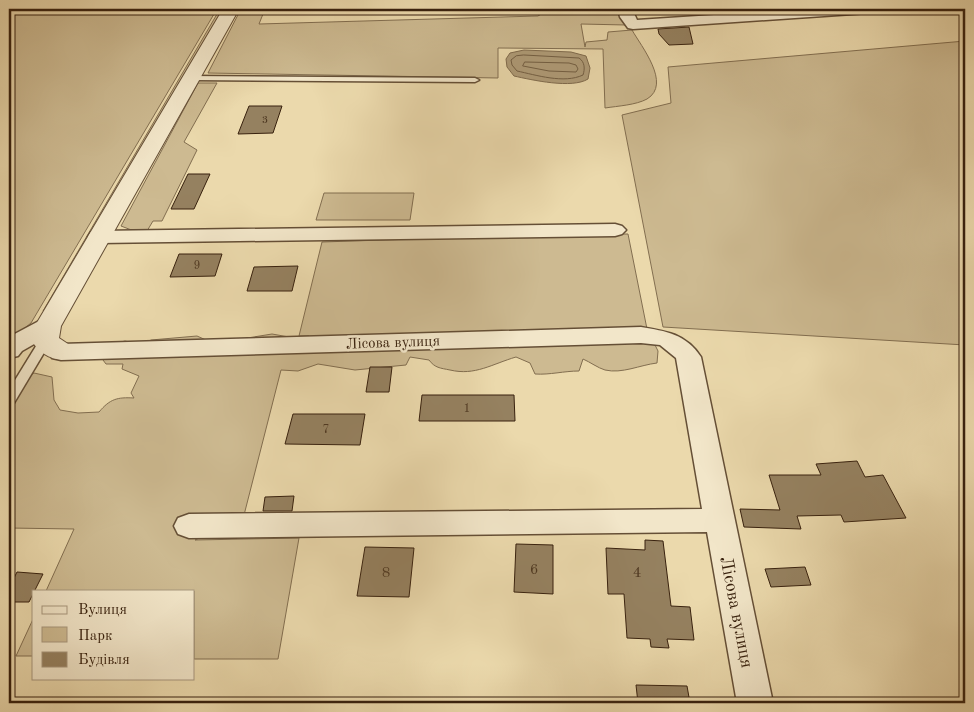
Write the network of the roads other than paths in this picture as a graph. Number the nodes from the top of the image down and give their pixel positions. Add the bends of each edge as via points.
1 (231, 9) edge
2 (625, 9) edge
3 (868, 9) edge
4 (191, 78) junction
5 (475, 80) dead end
6 (615, 230) dead end
7 (99, 237) junction
8 (51, 340) junction
9 (9, 350) edge
10 (9, 400) edge
11 (720, 520) junction
12 (189, 526) dead end
13 (754, 703) edge

1 - 4 street
2 - 3 street via 633,25
4 - 5 lane
4 - 7 street
6 - 7 street
7 - 8 street
8 - 9 street via 13,345
8 - 10 lane
8 - 11 street, Лісова вулиця via 631,335 668,340 680,345 688,357
11 - 12 street
11 - 13 street, Лісова вулиця

